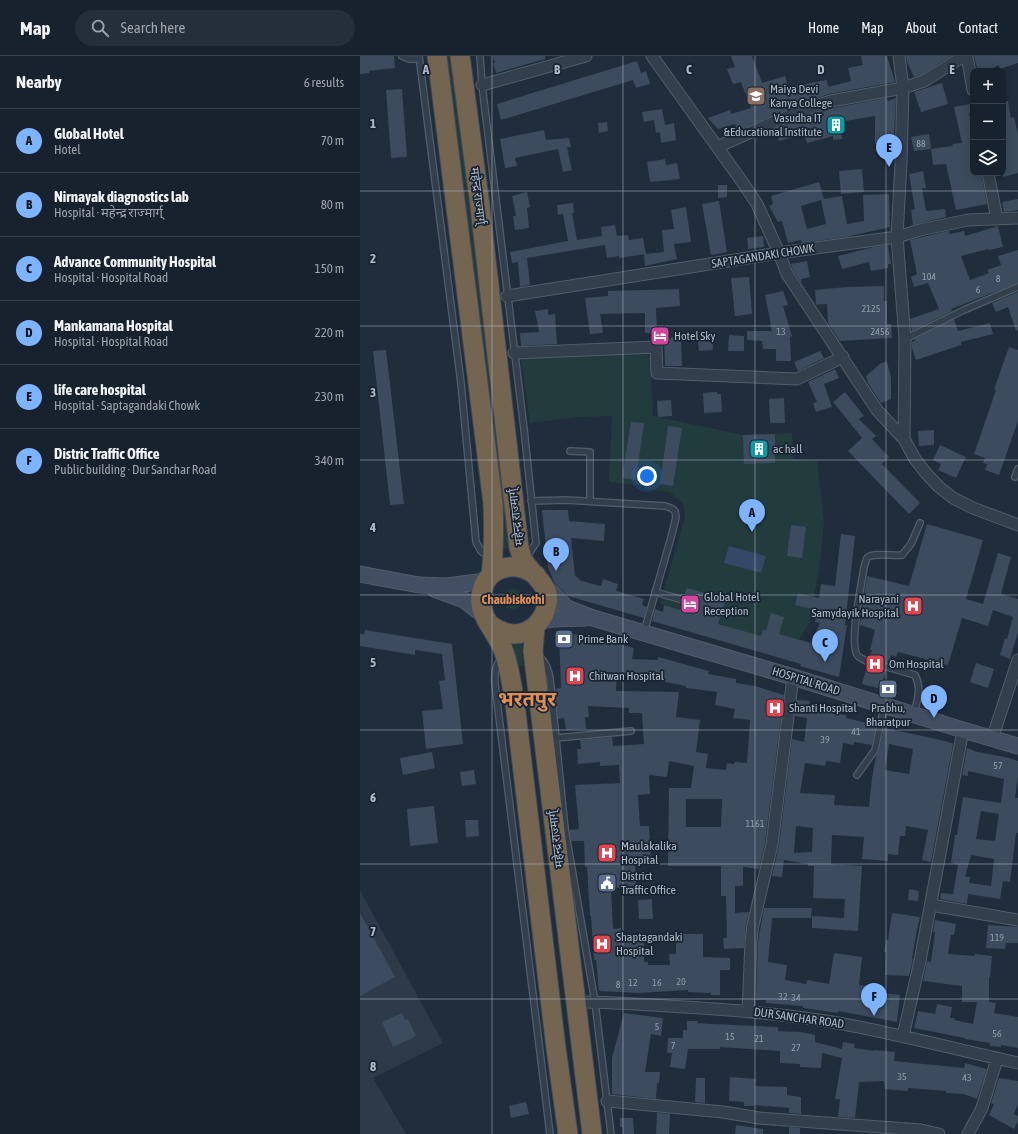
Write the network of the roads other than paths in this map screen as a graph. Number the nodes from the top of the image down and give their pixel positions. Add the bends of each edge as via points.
1 (402, 56) edge
2 (460, 56) edge
3 (480, 56) edge
4 (586, 56) edge
5 (652, 56) edge
6 (899, 56) edge
7 (965, 56) edge
8 (425, 57) edge
9 (970, 77) edge
10 (482, 85) junction
11 (903, 88) junction
12 (716, 147) junction
13 (989, 176) edge
14 (1018, 218) edge
15 (997, 219) junction
16 (897, 237) junction
17 (779, 253) junction
18 (1018, 287) edge
19 (507, 296) junction
20 (905, 339) junction
21 (514, 353) junction
22 (843, 357) junction
23 (904, 439) junction
24 (570, 451) dead end
25 (1018, 469) edge
26 (1015, 477) dead end
27 (531, 501) junction
28 (590, 501) junction
29 (920, 523) dead end
30 (1018, 525) edge
31 (522, 557) junction
32 (490, 572) junction
33 (360, 574) edge
34 (540, 580) junction
35 (419, 585) junction
36 (655, 592) junction
37 (683, 600) dead end
38 (485, 618) junction
39 (593, 618) junction
40 (537, 624) junction
41 (644, 633) junction
42 (533, 651) junction
43 (505, 654) junction
44 (1018, 660) edge
45 (868, 662) dead end
46 (887, 667) dead end
47 (793, 677) junction
48 (884, 705) junction
49 (914, 714) junction
50 (963, 730) junction
51 (632, 731) dead end
52 (556, 738) junction
53 (992, 739) junction
54 (1018, 746) edge
55 (857, 775) dead end
56 (931, 905) junction
57 (1018, 920) edge
58 (586, 1002) junction
59 (748, 1011) junction
60 (903, 1036) junction
61 (997, 1058) junction
62 (1018, 1063) edge
63 (607, 1101) junction
64 (550, 1134) edge
65 (568, 1134) edge
66 (592, 1134) edge
67 (611, 1134) edge
68 (939, 1134) edge
69 (968, 1134) edge

1 - 8 lane via 409,59
2 - 31 highway, महेन्द्र राज्मार्ग्
3 - 10 lane
4 - 10 street
5 - 12 street
6 - 11 street
7 - 9 street
7 - 11 street via 924,81
8 - 32 highway, महेन्द्र राज्मार्ग् via 493,503
10 - 19 lane
11 - 12 street via 831,102 797,112
11 - 16 street
12 - 17 street via 757,204
13 - 15 street
14 - 15 street, SAPTAGANDAKI CHOWK
15 - 16 street, SAPTAGANDAKI CHOWK via 968,220
16 - 17 street, SAPTAGANDAKI CHOWK
16 - 20 street
17 - 19 street, SAPTAGANDAKI CHOWK
17 - 22 street via 787,274
18 - 20 lane
19 - 21 lane
20 - 23 street
21 - 22 street via 656,347 657,372 797,379
21 - 27 lane
22 - 23 street via 877,410
23 - 30 street via 915,459 939,487 953,498
24 - 28 lane via 590,452
25 - 26 lane
27 - 28 lane
27 - 31 lane via 536,543 530,552
28 - 36 lane via 665,506 676,511
29 - 45 lane via 911,544 902,555 871,556 864,568 853,637 857,655
31 - 34 highway, महेन्द्र राज्मार्ग्
32 - 34 highway via 519,567 529,570
32 - 35 street via 447,586
32 - 38 highway, महेन्द्र राज्मार्ग् via 480,593 480,604
33 - 35 street
34 - 39 street, HOSPITAL ROAD via 567,608
34 - 40 highway, महेन्द्र राज्मार्ग् via 547,596 547,607
35 - 38 street via 464,600
36 - 37 lane
36 - 41 lane
38 - 40 highway via 496,629 506,633 526,632
38 - 43 highway, महेन्द्र राज्मार्ग्
39 - 40 street, HOSPITAL ROAD via 553,619
39 - 41 street, HOSPITAL ROAD
40 - 42 highway, महेन्द्र राज्मार्ग्
41 - 47 street, HOSPITAL ROAD
42 - 52 lane via 545,660 548,668
42 - 58 highway, महेन्द्र राज्मार्ग्
43 - 64 lane via 497,664 494,674
43 - 65 highway, महेन्द्र राज्मार्ग् via 517,719
44 - 53 street
46 - 49 lane via 915,675 918,680 920,689
47 - 48 street, HOSPITAL ROAD
47 - 59 street via 772,844 750,942
48 - 49 street, HOSPITAL ROAD
48 - 55 lane via 875,750
49 - 50 street, HOSPITAL ROAD
50 - 53 street, HOSPITAL ROAD
50 - 56 street
51 - 52 lane
52 - 58 lane
53 - 54 street, HOSPITAL ROAD
56 - 57 street
56 - 60 street
58 - 59 street, DUR SANCHAR ROAD
58 - 63 lane
58 - 66 highway, महेन्द्र राज्मार्ग्
59 - 60 street, DUR SANCHAR ROAD via 837,1023
60 - 61 street, DUR SANCHAR ROAD
61 - 62 street, DUR SANCHAR ROAD
61 - 69 street via 982,1108
63 - 67 lane
63 - 68 street via 716,1111 759,1118 921,1130

